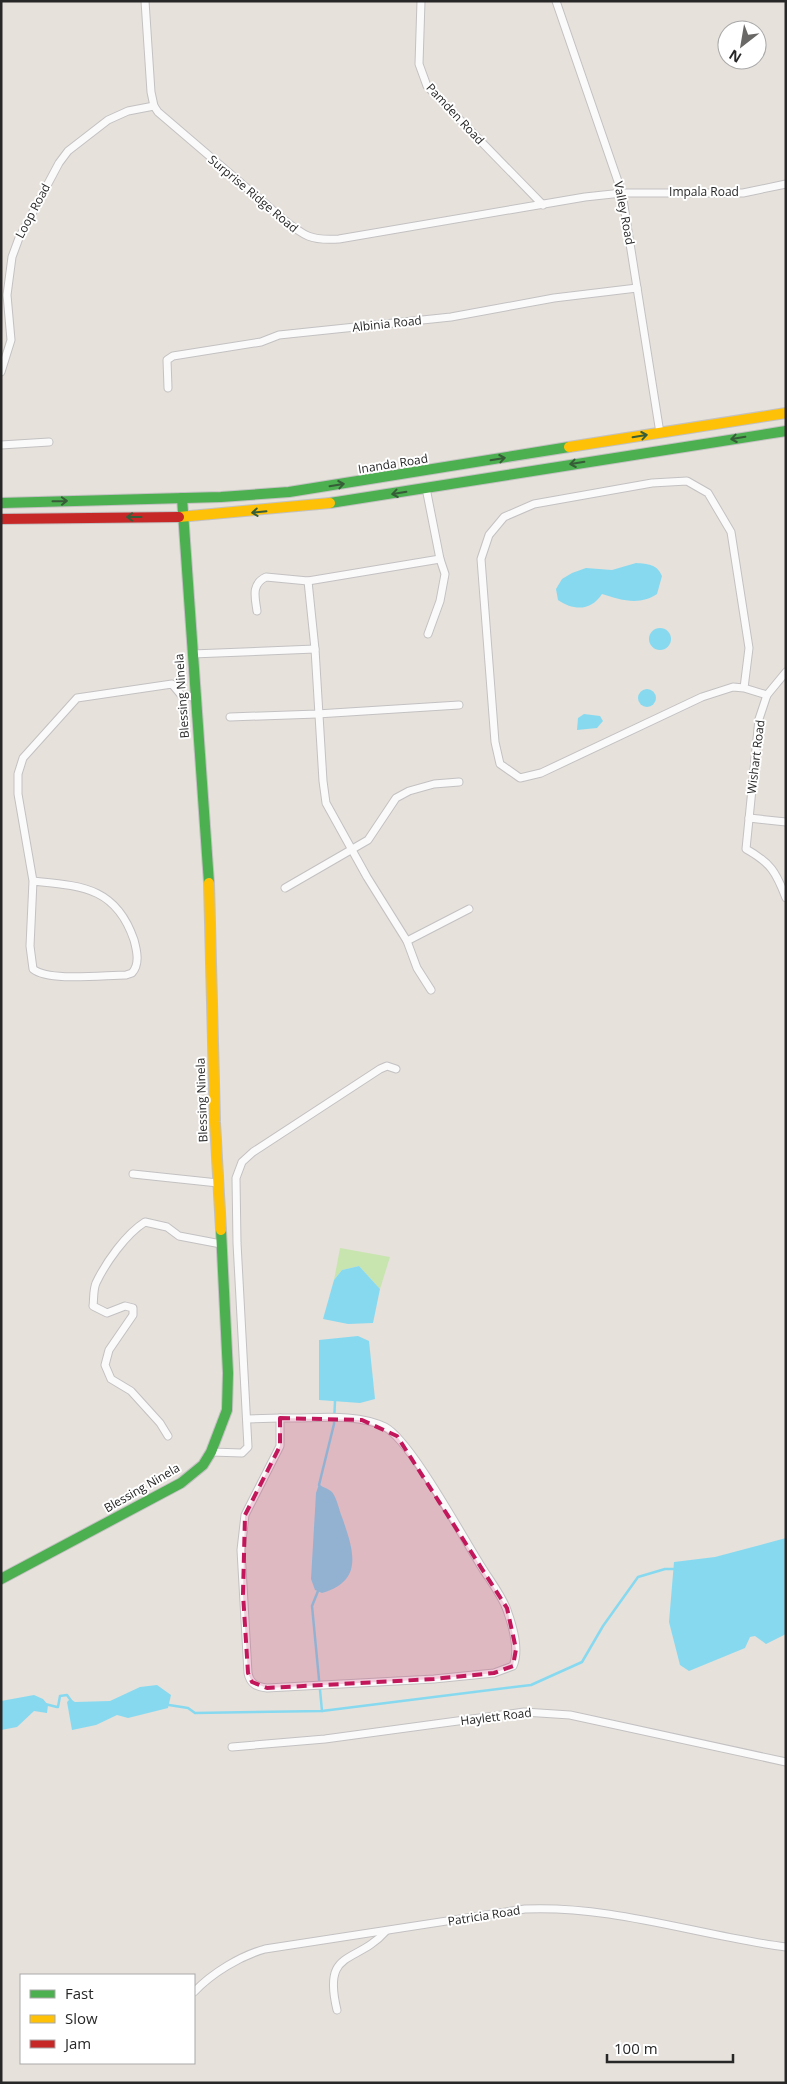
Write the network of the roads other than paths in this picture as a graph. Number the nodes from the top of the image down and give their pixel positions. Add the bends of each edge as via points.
1 (145, 1) edge
2 (421, 1) edge
3 (556, 1) edge
4 (154, 106) junction
5 (786, 184) edge
6 (622, 193) junction
7 (542, 205) junction
8 (637, 288) junction
9 (1, 372) edge
10 (168, 388) dead end
11 (786, 413) edge
12 (786, 431) edge
13 (660, 433) junction
14 (49, 442) dead end
15 (1, 445) edge
16 (426, 488) junction
17 (279, 493) junction
18 (182, 498) junction
19 (27, 502) junction
20 (1, 503) edge
21 (288, 509) junction
22 (63, 517) junction
23 (183, 517) junction
24 (1, 519) edge
25 (440, 559) junction
26 (308, 581) junction
27 (257, 611) dead end
28 (428, 634) dead end
29 (315, 649) junction
30 (192, 654) junction
31 (786, 672) edge
32 (744, 688) junction
33 (767, 695) junction
34 (195, 697) junction
35 (459, 705) dead end
36 (318, 714) junction
37 (230, 717) dead end
38 (459, 782) dead end
39 (749, 818) junction
40 (786, 822) edge
41 (351, 849) junction
42 (33, 881) junction
43 (285, 888) dead end
44 (786, 898) edge
45 (469, 909) dead end
46 (407, 941) junction
47 (431, 990) dead end
48 (396, 1069) dead end
49 (133, 1174) dead end
50 (218, 1183) junction
51 (221, 1244) junction
52 (280, 1418) junction
53 (247, 1420) junction
54 (168, 1436) dead end
55 (211, 1452) junction
56 (1, 1579) edge
57 (232, 1747) dead end
58 (786, 1762) edge
59 (386, 1931) junction
60 (786, 1947) edge
61 (195, 1991) edge
62 (337, 2010) dead end

1 - 4 street
2 - 7 street, Pamden Road via 419,64 427,86
3 - 6 street, Valley Road
4 - 7 street, Surprise Ridge Road via 173,128 282,219 304,236 315,239 339,239
4 - 9 street, Loop Road via 122,113 108,120 68,151 59,163 12,257 7,295 11,340
5 - 6 street, Impala Road via 743,193
6 - 7 street, Surprise Ridge Road
6 - 8 street, Valley Road
8 - 10 street, Albinia Road via 554,298 442,318 279,335 261,342 172,356 167,360
8 - 13 street, Valley Road
11 - 13 main road, Inanda Road
12 -> 16 main road
17 -> 13 main road, Inanda Road
14 - 15 street
16 -> 21 main road
16 - 25 street
17 - 18 main road, Inanda Road
17 - 21 main road
19 -> 18 main road, Inanda Road
18 - 23 main road, Blessing Ninela
19 - 20 main road, Inanda Road
19 - 22 main road via 30,512
21 -> 23 main road
23 -> 22 main road
22 - 24 main road
23 - 30 main road, Blessing Ninela
25 - 26 street
25 - 28 street via 445,574 443,588
26 - 27 street via 274,576 262,578 254,591
26 - 29 street
29 - 30 street
29 - 36 street
30 - 34 main road, Blessing Ninela
31 - 33 street, Wishart Road
32 - 32 street via 702,697 541,773 520,778 500,764 495,742 481,559 489,535 504,517 534,504 652,483 688,481 708,494 731,532 749,648
32 - 33 street
33 - 39 street, Wishart Road via 759,719
34 - 42 street via 182,696 172,684 80,697 26,752 18,774 18,788
34 - 50 main road, Blessing Ninela via 209,881
35 - 36 street
36 - 37 street
36 - 41 street via 326,803
38 - 41 street via 434,784 396,798 368,840
39 - 40 street
39 - 44 street, Wishart Road via 746,849 774,869
41 - 43 street
41 - 46 street
42 - 42 street via 30,946 33,969 42,975 54,976 132,973 137,961 134,941 110,901 92,890
45 - 46 street
46 - 47 street via 417,968
48 - 53 street via 387,1066 380,1069 253,1152 238,1169 237,1243
49 - 50 street
50 - 51 main road, Blessing Ninela
51 - 54 street via 180,1236 167,1226 145,1222 115,1254 96,1284 92,1306 107,1313 125,1306 133,1308 133,1316 109,1350 105,1365 111,1379 131,1391
51 - 55 main road, Blessing Ninela via 227,1410
52 - 52 street via 373,1422 398,1436 506,1608 516,1658 513,1666 494,1673 434,1679 314,1685 258,1687 249,1678 241,1550 245,1515 280,1446
52 - 53 street
53 - 55 street via 249,1439 246,1451 232,1454
55 - 56 main road, Blessing Ninela via 203,1464 181,1483
57 - 58 street, Haylett Road via 325,1740 542,1712 579,1717
59 - 60 street, Patricia Road via 549,1908 682,1927
59 - 61 street, Patricia Road via 257,1951 209,1978
59 - 62 street via 377,1941 336,1968 332,1977

